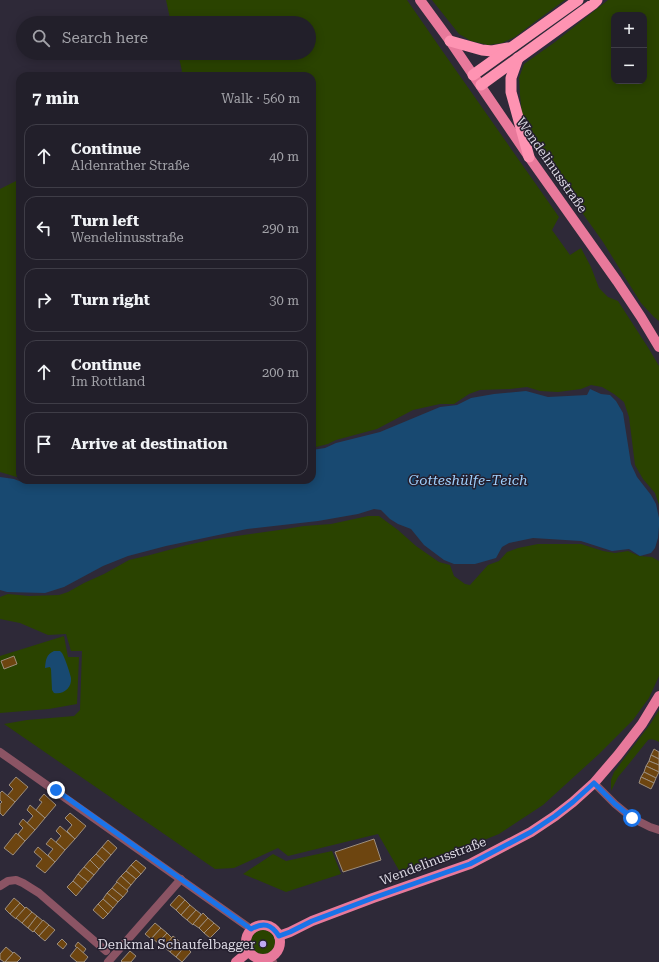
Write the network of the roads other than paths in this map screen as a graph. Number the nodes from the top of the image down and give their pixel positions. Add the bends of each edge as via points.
1 (420, 0) edge
2 (578, 0) edge
3 (597, 0) edge
4 (450, 40) junction
5 (513, 47) junction
6 (518, 58) junction
7 (473, 75) junction
8 (481, 85) junction
9 (529, 157) junction
10 (659, 347) edge
11 (659, 696) edge
12 (0, 752) edge
13 (594, 783) junction
14 (659, 830) edge
15 (181, 880) junction
16 (1, 886) edge
17 (251, 929) junction
18 (279, 936) junction
19 (248, 952) junction
20 (111, 958) edge
21 (272, 960) edge
22 (236, 962) edge

1 - 4 main road, Wendelinusstraße
2 - 5 highway
3 - 6 highway
4 - 5 highway via 482,50
4 - 7 main road, Wendelinusstraße
5 - 7 highway
6 - 8 highway
6 - 9 highway via 511,78 511,92
7 - 8 main road, Wendelinusstraße
8 - 9 main road, Wendelinusstraße
9 - 10 main road, Wendelinusstraße via 617,281
11 - 13 main road, Wendelinusstraße via 642,724
12 - 15 street
13 - 14 street via 632,818
13 - 18 main road, Wendelinusstraße via 555,816 470,864 373,898
15 - 17 street
15 - 20 street
16 - 20 street via 8,881 16,880 40,893 92,940 106,951 112,950 114,952
17 - 18 main road via 267,925
17 - 19 main road via 245,940
18 - 21 main road via 279,949
19 - 21 main road via 252,957
19 - 22 main road

